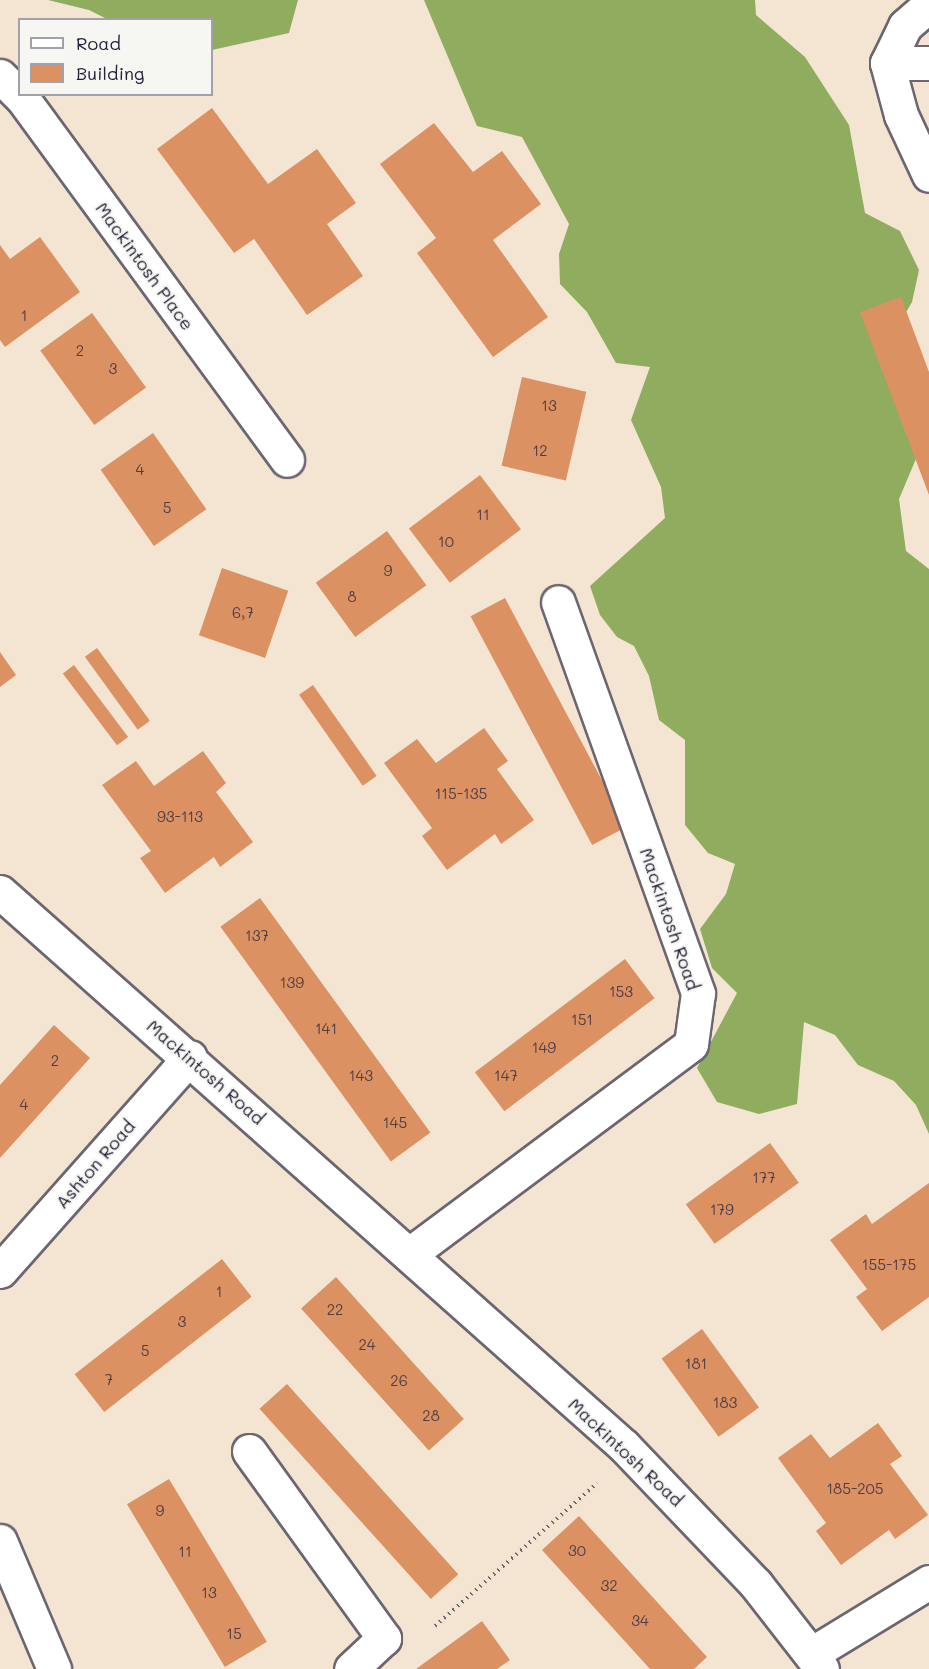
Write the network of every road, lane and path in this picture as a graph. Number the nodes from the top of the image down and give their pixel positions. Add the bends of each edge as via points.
1 (929, 5) edge
2 (887, 63) junction
3 (929, 63) edge
4 (0, 76) edge
5 (18, 94) edge
6 (20, 96) edge
7 (929, 175) edge
8 (287, 460) dead end
9 (558, 602) dead end
10 (0, 892) edge
11 (190, 1057) junction
12 (411, 1254) junction
13 (0, 1272) edge
14 (249, 1451) dead end
15 (597, 1483) dead end
16 (0, 1541) edge
17 (929, 1582) edge
18 (435, 1626) dead end
19 (816, 1662) edge
20 (54, 1669) edge
21 (351, 1669) edge

1 - 2 street via 905,26
2 - 3 street
2 - 7 street via 901,115
4 - 5 street, Mackintosh Place
6 - 8 street, Mackintosh Place
9 - 12 street, Mackintosh Road via 698,993 691,1044
10 - 11 street, Mackintosh Road
11 - 12 street, Mackintosh Road
11 - 13 street, Ashton Road
12 - 19 street, Mackintosh Road via 632,1454 755,1583
14 - 21 street via 384,1638
15 - 18 path
16 - 20 street
17 - 19 street

